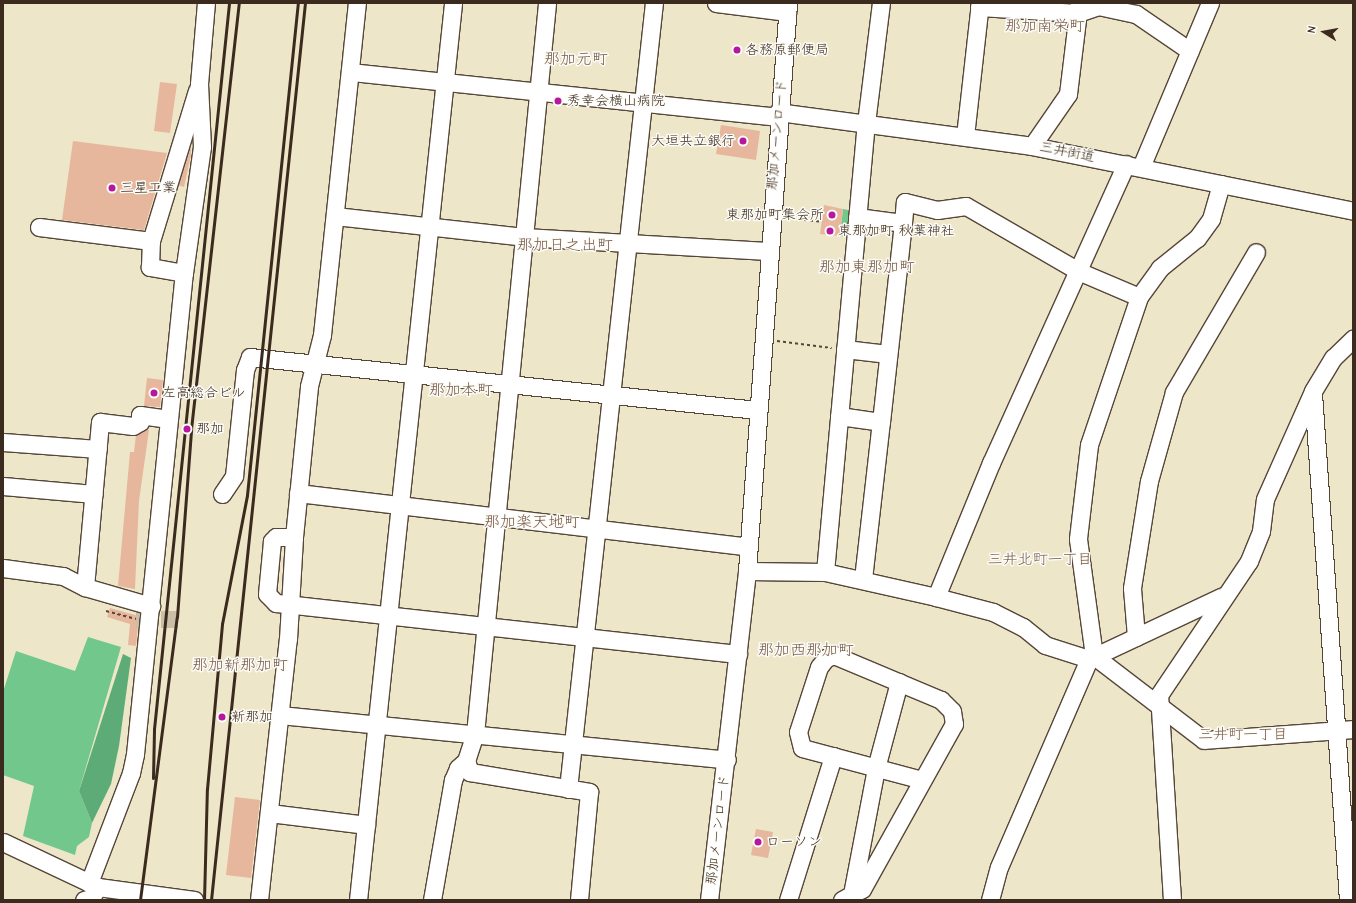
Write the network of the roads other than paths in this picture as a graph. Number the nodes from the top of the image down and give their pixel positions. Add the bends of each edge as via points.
1 (206, 3) edge
2 (357, 3) edge
3 (453, 3) edge
4 (547, 3) edge
5 (654, 3) edge
6 (716, 3) edge
7 (881, 3) edge
8 (1210, 3) edge
9 (979, 5) edge
10 (787, 7) edge
11 (1079, 8) edge
12 (1190, 51) junction
13 (351, 72) junction
14 (445, 82) junction
15 (199, 84) junction
16 (538, 92) junction
17 (643, 103) junction
18 (778, 115) junction
19 (866, 122) junction
20 (965, 136) junction
21 (1032, 146) junction
22 (1134, 165) junction
23 (1221, 184) junction
24 (1353, 211) edge
25 (335, 216) junction
26 (858, 217) junction
27 (903, 223) junction
28 (39, 226) dead end
29 (431, 228) junction
30 (524, 238) junction
31 (151, 242) junction
32 (628, 243) junction
33 (768, 251) junction
34 (1256, 252) dead end
35 (1078, 271) junction
36 (184, 273) junction
37 (1139, 297) junction
38 (1353, 339) edge
39 (845, 349) junction
40 (888, 354) junction
41 (317, 363) junction
42 (416, 374) junction
43 (510, 384) junction
44 (1313, 391) junction
45 (611, 395) junction
46 (758, 410) junction
47 (839, 416) junction
48 (169, 419) junction
49 (881, 422) junction
50 (3, 442) edge
51 (98, 449) junction
52 (3, 486) edge
53 (298, 493) junction
54 (94, 494) junction
55 (222, 494) dead end
56 (402, 507) junction
57 (497, 517) junction
58 (596, 529) junction
59 (294, 537) junction
60 (748, 547) junction
61 (3, 568) edge
62 (747, 571) junction
63 (825, 572) junction
64 (863, 579) junction
65 (85, 587) junction
66 (1225, 595) junction
67 (936, 597) junction
68 (290, 604) junction
69 (151, 606) junction
70 (389, 614) junction
71 (486, 625) junction
72 (583, 636) junction
73 (1136, 637) junction
74 (738, 654) junction
75 (1092, 658) junction
76 (899, 682) junction
77 (1157, 706) junction
78 (280, 715) junction
79 (377, 724) junction
80 (1345, 730) edge
81 (475, 734) junction
82 (573, 744) junction
83 (833, 756) junction
84 (727, 760) junction
85 (466, 761) junction
86 (876, 768) junction
87 (922, 780) junction
88 (568, 789) junction
89 (270, 813) junction
90 (366, 825) junction
91 (3, 842) edge
92 (999, 867) junction
93 (90, 894) edge
94 (847, 897) edge
95 (194, 900) edge
96 (259, 900) edge
97 (358, 900) edge
98 (432, 900) edge
99 (579, 900) edge
100 (709, 900) edge
101 (788, 900) edge
102 (990, 900) edge
103 (1001, 900) edge
104 (1172, 900) edge
105 (1348, 900) edge

1 - 15 street
2 - 13 street
3 - 14 street
4 - 16 street
5 - 17 street
6 - 10 street
7 - 19 street
8 - 12 street
9 - 11 street
9 - 20 street
10 - 18 street, 那加メーンロード
11 - 12 street via 1098,6 1136,14
11 - 21 street via 1068,94
12 - 22 street
13 - 14 street, 三井街道
13 - 25 street
14 - 16 street, 三井街道
14 - 29 street
15 - 31 street
15 - 36 street via 202,147
16 - 17 street, 三井街道
16 - 30 street
17 - 18 street, 三井街道
17 - 32 street
18 - 19 street, 三井街道
18 - 33 street, 那加メーンロード
19 - 20 street, 三井街道
19 - 26 street
20 - 21 street, 三井街道
21 - 22 street, 三井街道
22 - 23 street, 三井街道
22 - 35 street
23 - 24 street, 三井街道
23 - 37 street via 1211,219 1197,238 1160,268
25 - 29 street
25 - 41 street
26 - 27 street
26 - 39 street
27 - 35 street via 905,202 938,210 966,206
27 - 40 street
28 - 31 street
29 - 30 street
29 - 42 street
30 - 32 street
30 - 43 street
31 - 36 street via 150,267
32 - 33 street
32 - 45 street
33 - 46 street, 那加メーンロード
34 - 73 street via 1174,392 1149,481 1132,588
35 - 37 street
35 - 67 street via 990,463
36 - 48 street
37 - 75 street via 1088,453 1078,539
38 - 44 street via 1333,358
39 - 40 street
39 - 47 street
40 - 49 street
41 - 42 street
41 - 53 street via 309,386
41 - 55 street via 250,357 244,370 234,476
42 - 43 street
42 - 56 street
43 - 45 street
43 - 57 street
44 - 66 street via 1265,499 1261,531 1249,561
44 - 80 street
45 - 46 street
45 - 58 street
46 - 60 street, 那加メーンロード
47 - 49 street
47 - 63 street
48 - 51 street via 140,415 140,422 133,426 100,422
48 - 69 street
49 - 64 street
50 - 51 street
51 - 54 street
52 - 54 street
53 - 56 street
53 - 59 street
54 - 65 street
56 - 57 street
56 - 70 street
57 - 58 street
57 - 71 street
58 - 60 street
58 - 72 street
59 - 68 street
59 - 68 street via 276,537 272,541 267,594 276,603
60 - 62 street, 那加メーンロード
61 - 65 street via 63,576
62 - 63 street
62 - 74 street, 那加メーンロード
63 - 64 street
64 - 67 street
65 - 69 street
66 - 73 street
66 - 77 street via 1158,695
67 - 75 street via 992,612 1023,627 1045,645
68 - 70 street
68 - 78 street
69 - 93 street via 131,773
70 - 71 street
70 - 79 street
71 - 72 street
71 - 81 street
72 - 74 street
72 - 82 street
73 - 75 street
74 - 84 street, 那加メーンロード
75 - 77 street
75 - 92 street
76 - 83 street via 834,655 826,658 819,667 798,741 802,748
76 - 86 street
76 - 87 street via 941,700 952,712 954,724
77 - 80 street via 1204,740
77 - 104 street
78 - 79 street
78 - 89 street
79 - 81 street
79 - 90 street
80 - 105 street
81 - 82 street
81 - 85 street
82 - 84 street
82 - 88 street
83 - 86 street
83 - 101 street
84 - 100 street, 那加メーンロード
85 - 88 street via 470,772
85 - 98 street via 458,768 453,780
86 - 87 street
86 - 94 street
87 - 94 street via 862,889
88 - 99 street via 590,792
89 - 90 street
89 - 96 street
90 - 97 street
91 - 93 street
92 - 102 street
92 - 103 street
93 - 95 street

